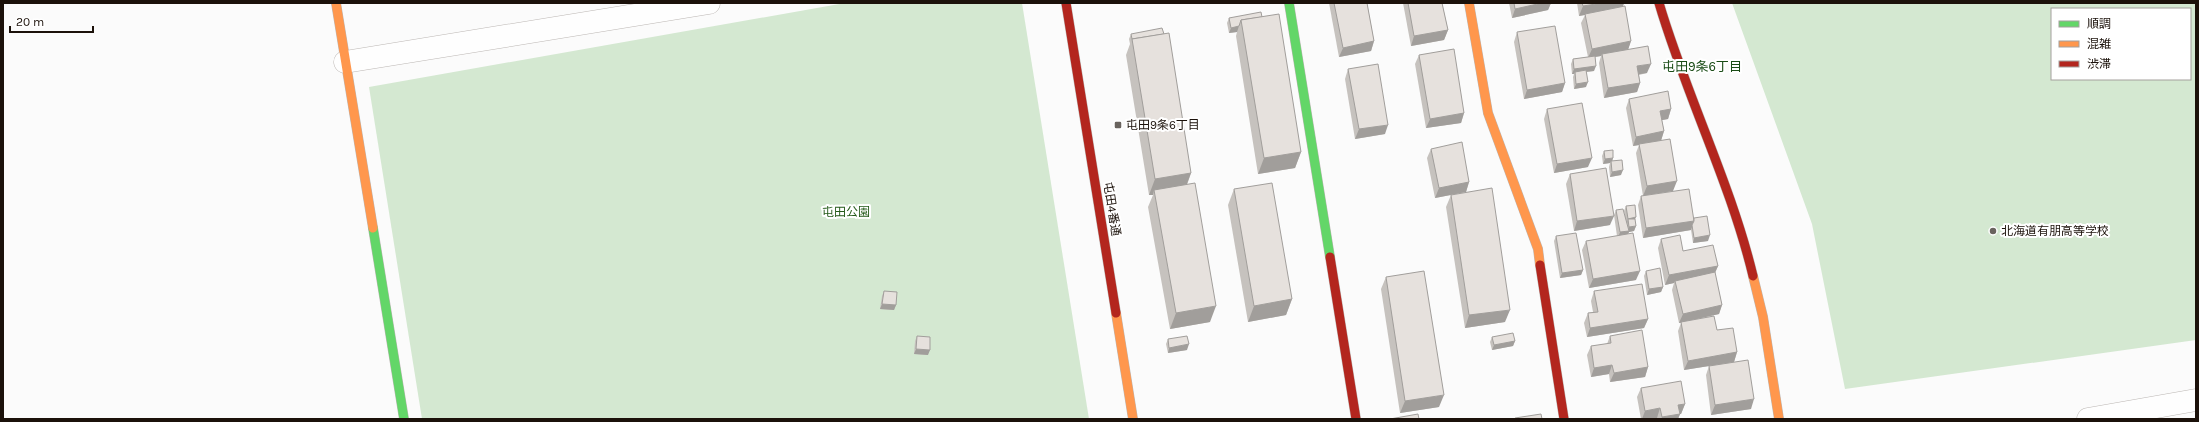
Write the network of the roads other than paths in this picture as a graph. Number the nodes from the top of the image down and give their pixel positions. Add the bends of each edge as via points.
1 (336, 3) edge
2 (709, 3) edge
3 (1066, 3) edge
4 (1289, 3) edge
5 (1469, 3) edge
6 (1659, 3) edge
7 (345, 62) junction
8 (2196, 400) edge
9 (404, 419) edge
10 (1133, 419) edge
11 (1356, 419) edge
12 (1564, 419) edge
13 (1779, 419) edge
14 (2088, 419) edge

1 - 7 street
2 - 7 street
3 - 10 street, 屯田4番通
4 - 11 street
5 - 12 street via 1488,114 1538,249
6 - 13 street via 1673,50 1745,241 1763,317
7 - 9 street
8 - 14 street

